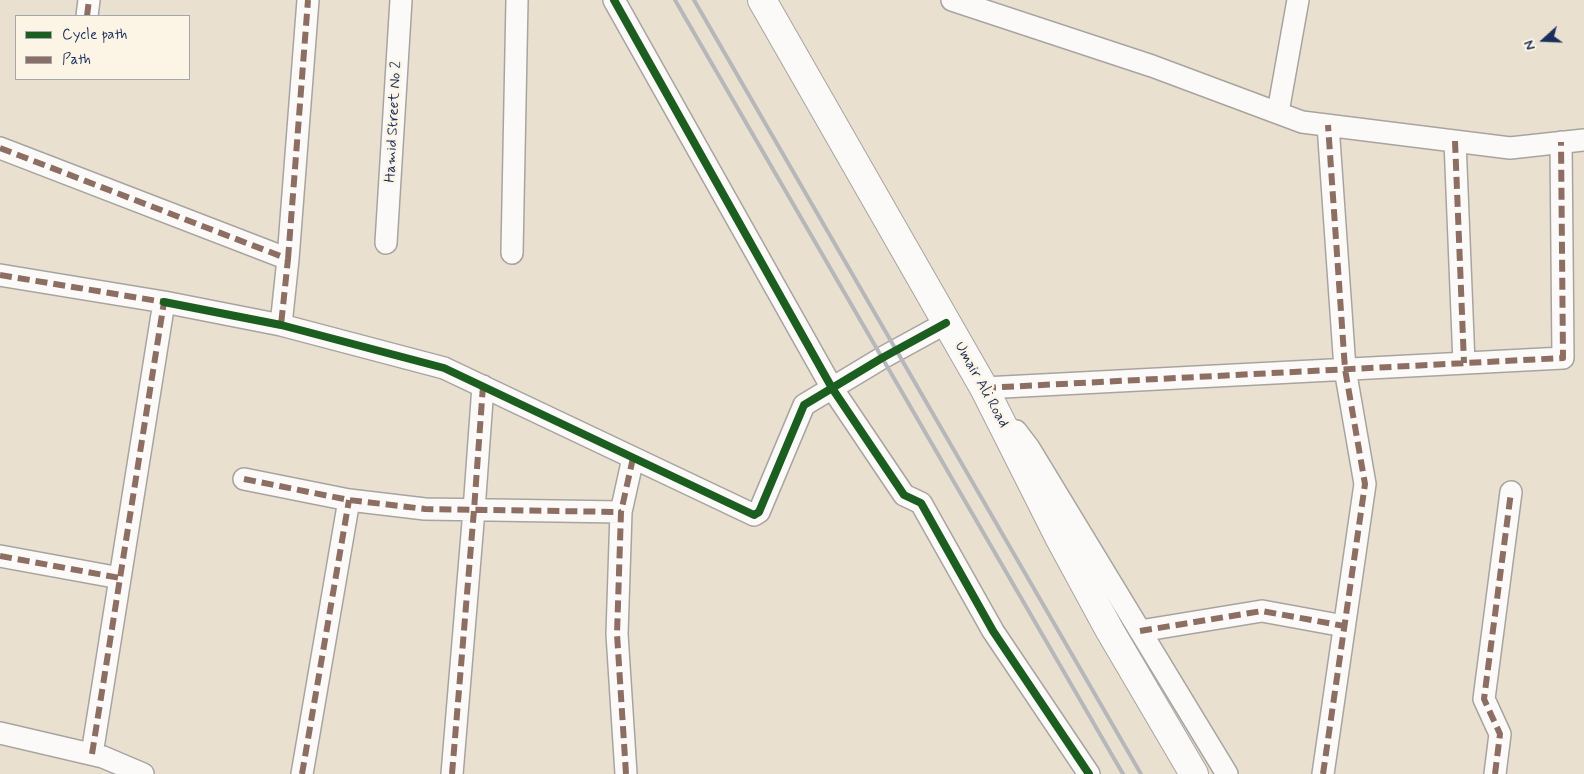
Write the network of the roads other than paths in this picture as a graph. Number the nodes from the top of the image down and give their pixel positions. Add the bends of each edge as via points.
1 (89, 0) edge
2 (308, 0) edge
3 (401, 0) edge
4 (517, 0) edge
5 (614, 0) edge
6 (762, 0) edge
7 (952, 0) edge
8 (1298, 0) edge
9 (87, 15) edge
10 (1278, 112) junction
11 (1328, 125) junction
12 (1584, 140) edge
13 (1455, 141) junction
14 (1561, 142) junction
15 (0, 148) edge
16 (386, 243) dead end
17 (512, 253) dead end
18 (288, 259) junction
19 (0, 275) edge
20 (164, 302) junction
21 (946, 323) junction
22 (281, 325) junction
23 (1464, 363) junction
24 (1345, 369) junction
25 (483, 386) junction
26 (832, 388) junction
27 (984, 388) junction
28 (633, 458) junction
29 (244, 479) dead end
30 (1511, 492) dead end
31 (349, 500) junction
32 (474, 510) junction
33 (621, 512) junction
34 (0, 556) edge
35 (120, 578) junction
36 (1344, 626) junction
37 (1140, 631) junction
38 (0, 733) edge
39 (92, 754) junction
40 (143, 774) edge
41 (302, 774) edge
42 (452, 774) edge
43 (626, 774) edge
44 (1089, 774) edge
45 (1194, 774) edge
46 (1227, 774) edge
47 (1323, 774) edge
48 (1495, 774) edge

1 - 9 street
2 - 18 street
3 - 16 street, Hamid Street No 2
4 - 17 street
5 - 26 street
6 - 21 street, Umair Ali Road
7 - 10 street via 1152,66
8 - 10 street
10 - 11 street via 1302,122
11 - 13 street
11 - 24 street
12 - 14 street
13 - 14 street via 1510,148
13 - 23 street
14 - 23 street via 1562,358
15 - 18 street
18 - 22 street
19 - 20 street
20 - 22 street
20 - 35 street
21 - 26 street
21 - 27 street, Umair Ali Road
22 - 25 street via 444,368
23 - 24 street
24 - 27 street
24 - 36 street via 1365,484
25 - 28 street
25 - 32 street
26 - 28 street via 804,405 759,512 754,515
26 - 44 street via 904,495 921,503 993,631
27 - 37 street via 1029,448
27 - 45 street, Umair Ali Road via 1105,623
28 - 33 street
29 - 31 street
30 - 48 street via 1484,699 1500,734
31 - 32 street via 425,509
31 - 41 street
32 - 33 street
32 - 42 street
33 - 43 street via 617,634
34 - 35 street
35 - 39 street
36 - 37 street via 1262,611
36 - 47 street
37 - 46 street
38 - 39 street
39 - 40 street

